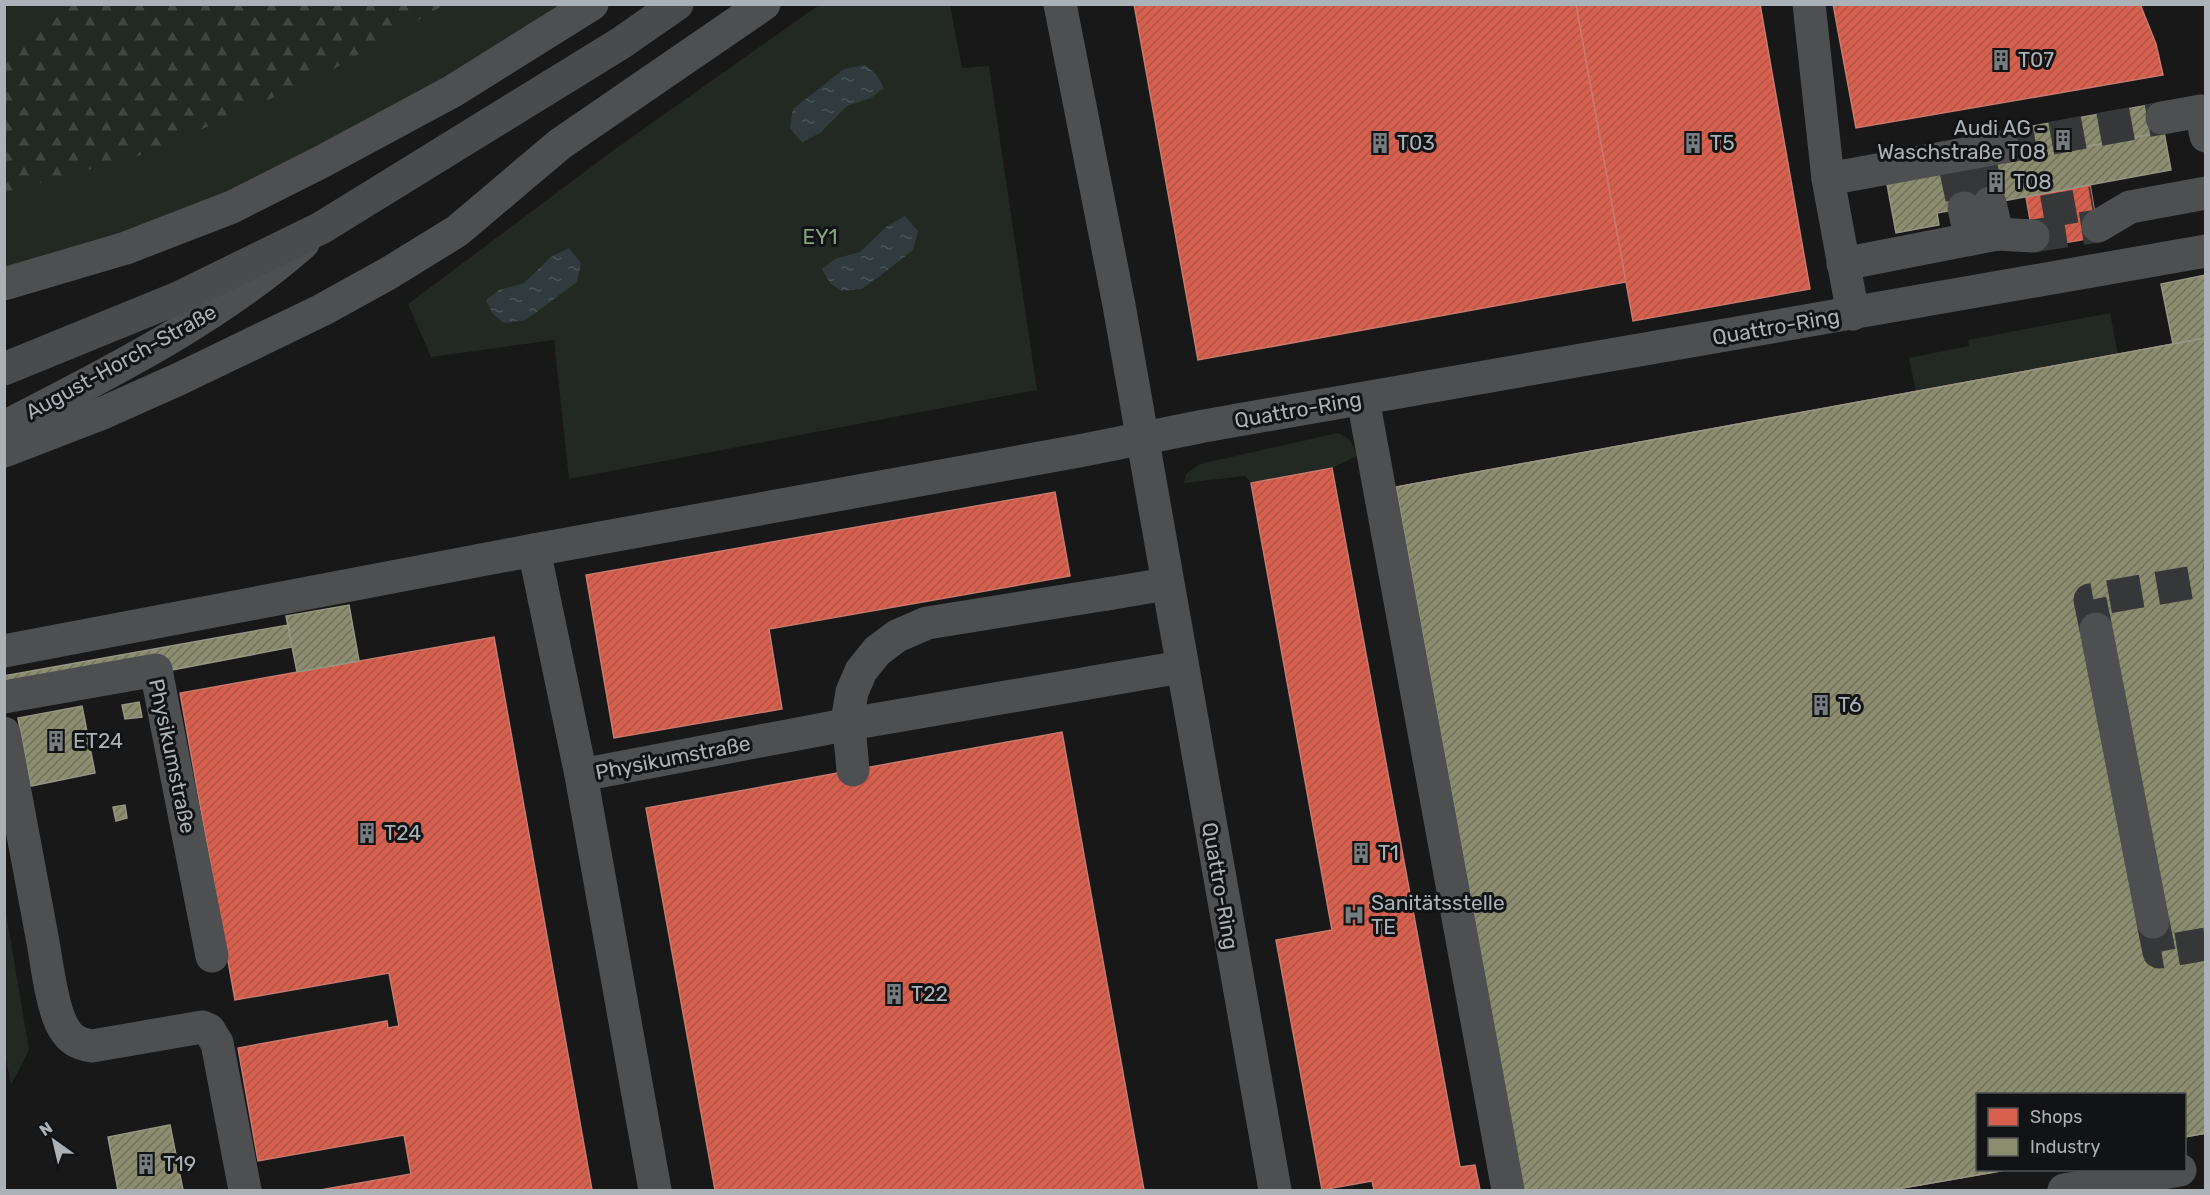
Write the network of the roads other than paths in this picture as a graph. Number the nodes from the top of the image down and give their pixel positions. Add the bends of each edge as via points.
1 (592, 4) edge
2 (677, 4) edge
3 (764, 4) edge
4 (1060, 4) edge
5 (1809, 4) edge
6 (2162, 118) tunnel mouth
7 (2203, 124) edge
8 (1968, 157) tunnel mouth
9 (1828, 179) junction
10 (2205, 193) edge
11 (2096, 214) tunnel mouth
12 (2031, 226) tunnel mouth
13 (321, 228) junction
14 (2205, 251) edge
15 (1843, 264) junction
16 (4, 284) edge
17 (1853, 314) junction
18 (4, 369) edge
19 (1363, 399) junction
20 (4, 427) edge
21 (1142, 439) junction
22 (4, 451) edge
23 (534, 550) junction
24 (1166, 584) junction
25 (2096, 629) tunnel mouth
26 (4, 651) edge
27 (1181, 667) junction
28 (4, 698) edge
29 (4, 733) edge
30 (853, 770) dead end
31 (581, 775) junction
32 (2153, 922) tunnel mouth
33 (212, 956) dead end
34 (2205, 1165) edge
35 (2186, 1168) edge
36 (2171, 1171) edge
37 (245, 1191) edge
38 (655, 1191) edge
39 (1275, 1191) edge
40 (1508, 1191) edge
41 (2064, 1191) edge

1 - 16 street via 453,91 232,207 126,248
2 - 13 main road via 621,43
3 - 22 street via 560,144 457,231 389,273 179,379
4 - 21 street
5 - 9 street
6 - 7 street
8 - 9 street
9 - 15 street
10 - 11 street
12 - 15 street via 1980,221
13 - 18 main road via 178,298
13 - 20 street, August-Horch-Straße via 277,266 174,336
14 - 17 street, Quattro-Ring
15 - 17 street
17 - 19 street, Quattro-Ring
19 - 21 street, Quattro-Ring
19 - 40 street
21 - 23 street
21 - 24 street, Quattro-Ring
23 - 26 street
23 - 31 street
24 - 27 street, Quattro-Ring
24 - 30 street, bridge via 927,623 897,636 871,657 852,692 848,716
25 - 32 street
27 - 31 street, Physikumstraße
27 - 39 street, Quattro-Ring
28 - 33 street, Physikumstraße via 156,670
29 - 37 street via 59,1021 71,1038 92,1046 202,1027 209,1030 217,1043
31 - 38 street, Physikumstraße
34 - 35 street
36 - 41 street

